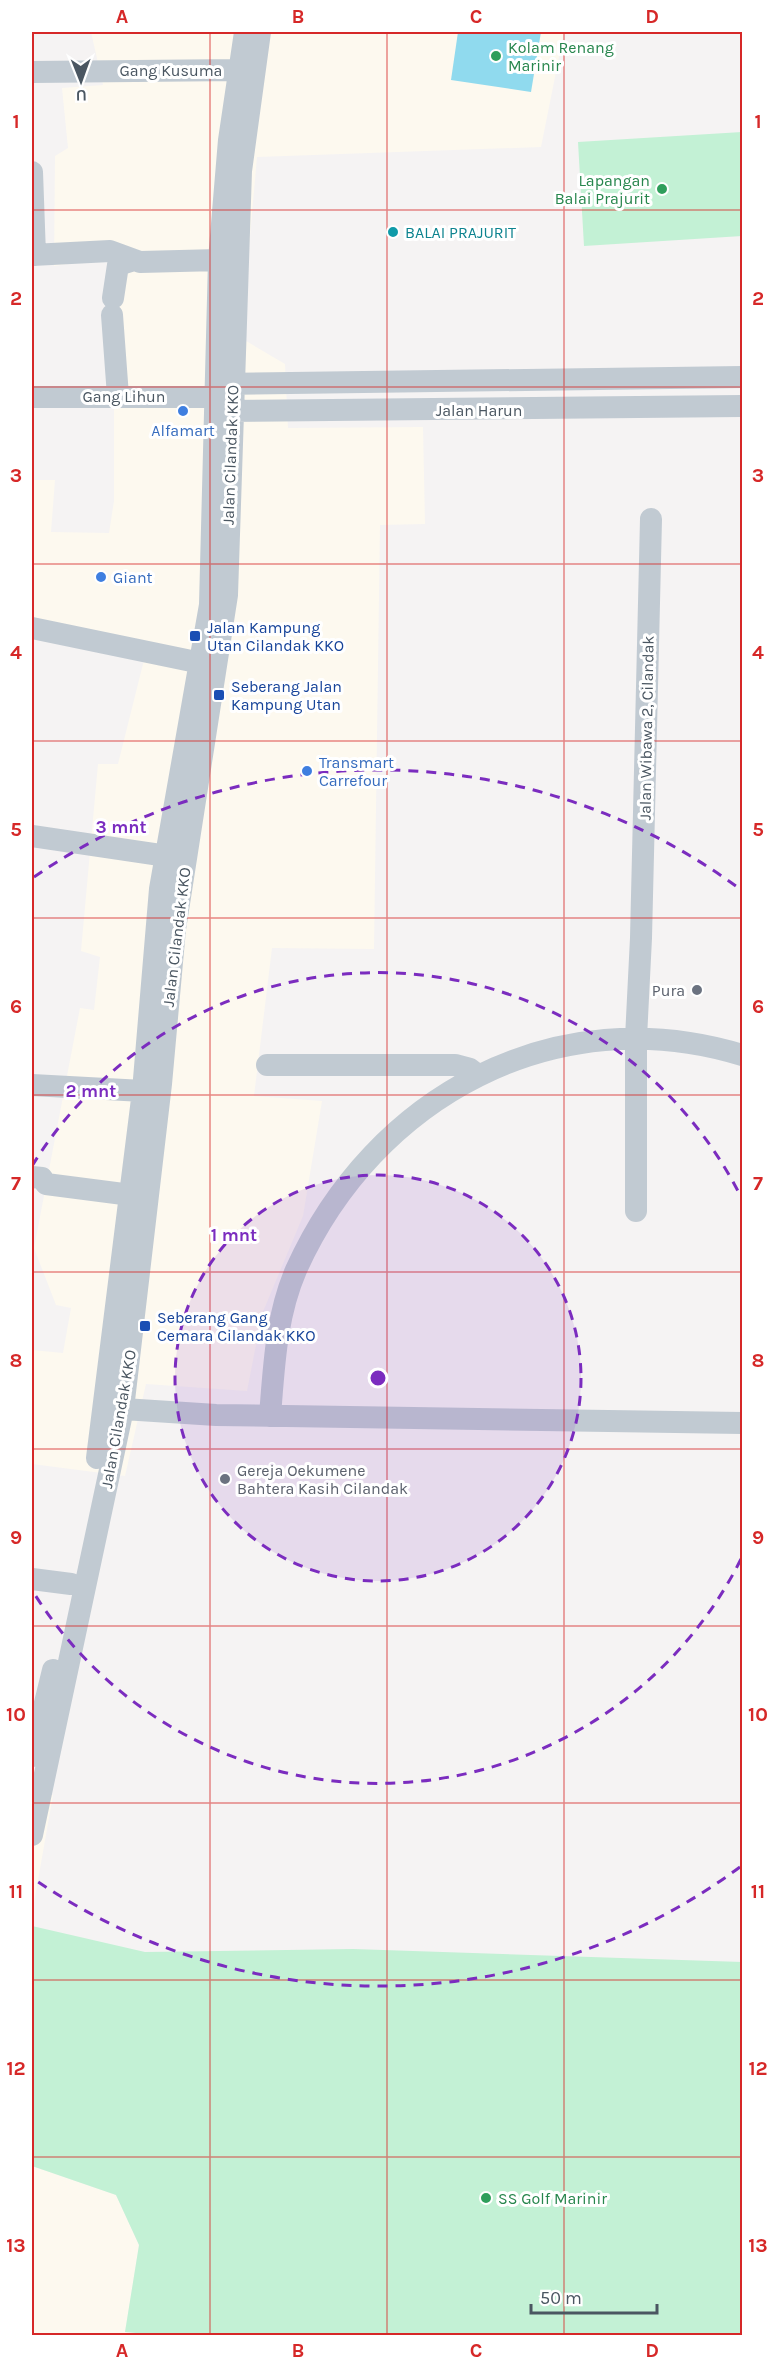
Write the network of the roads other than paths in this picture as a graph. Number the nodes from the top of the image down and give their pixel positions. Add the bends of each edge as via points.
1 (245, 32) edge
2 (260, 32) edge
3 (238, 70) junction
4 (32, 72) edge
5 (32, 172) edge
6 (33, 255) edge
7 (134, 260) junction
8 (219, 260) junction
9 (742, 377) edge
10 (118, 396) junction
11 (32, 397) edge
12 (222, 397) junction
13 (742, 406) edge
14 (651, 519) dead end
15 (32, 628) edge
16 (201, 663) junction
17 (32, 836) edge
18 (167, 856) junction
19 (636, 1038) junction
20 (742, 1055) edge
21 (267, 1065) dead end
22 (478, 1075) junction
23 (32, 1085) edge
24 (143, 1091) junction
25 (32, 1177) edge
26 (131, 1195) junction
27 (636, 1211) dead end
28 (113, 1409) junction
29 (270, 1416) junction
30 (742, 1423) edge
31 (32, 1579) edge
32 (71, 1584) junction
33 (32, 1756) edge
34 (32, 1835) edge

1 - 3 street, Jalan Cilandak KKO
2 - 12 street, Jalan Cilandak KKO via 241,171
3 - 4 street, Gang Kusuma
3 - 8 street, Jalan Cilandak KKO
5 - 6 street
6 - 7 street via 110,251
7 - 8 street
7 - 10 street via 118,265 112,307
8 - 12 street, Jalan Cilandak KKO
9 - 12 street, Jalan Harun
10 - 11 street, Gang Lihun
10 - 12 street, Gang Lihun
12 - 13 street, Jalan Harun
12 - 16 street, Jalan Cilandak KKO via 210,605
12 - 28 street, Jalan Cilandak KKO via 227,595 175,929 158,1107
14 - 19 street, Jalan Wibawa 2, Cilandak
15 - 16 street
16 - 18 street, Jalan Cilandak KKO
17 - 18 street
18 - 24 street, Jalan Cilandak KKO via 156,929
19 - 20 street via 711,1045
19 - 22 street via 542,1051
19 - 27 street, Jalan Wibawa 2, Cilandak
21 - 22 street via 455,1065
22 - 29 street via 406,1121 374,1150 329,1207 296,1271 275,1342
23 - 24 street
24 - 26 street, Jalan Cilandak KKO
25 - 26 street via 42,1178 46,1184
26 - 28 street, Jalan Cilandak KKO
28 - 29 street
28 - 32 street, Jalan Cilandak KKO
28 - 34 street, Jalan Cilandak KKO
29 - 30 street
31 - 32 street
32 - 33 street, Jalan Cilandak KKO

